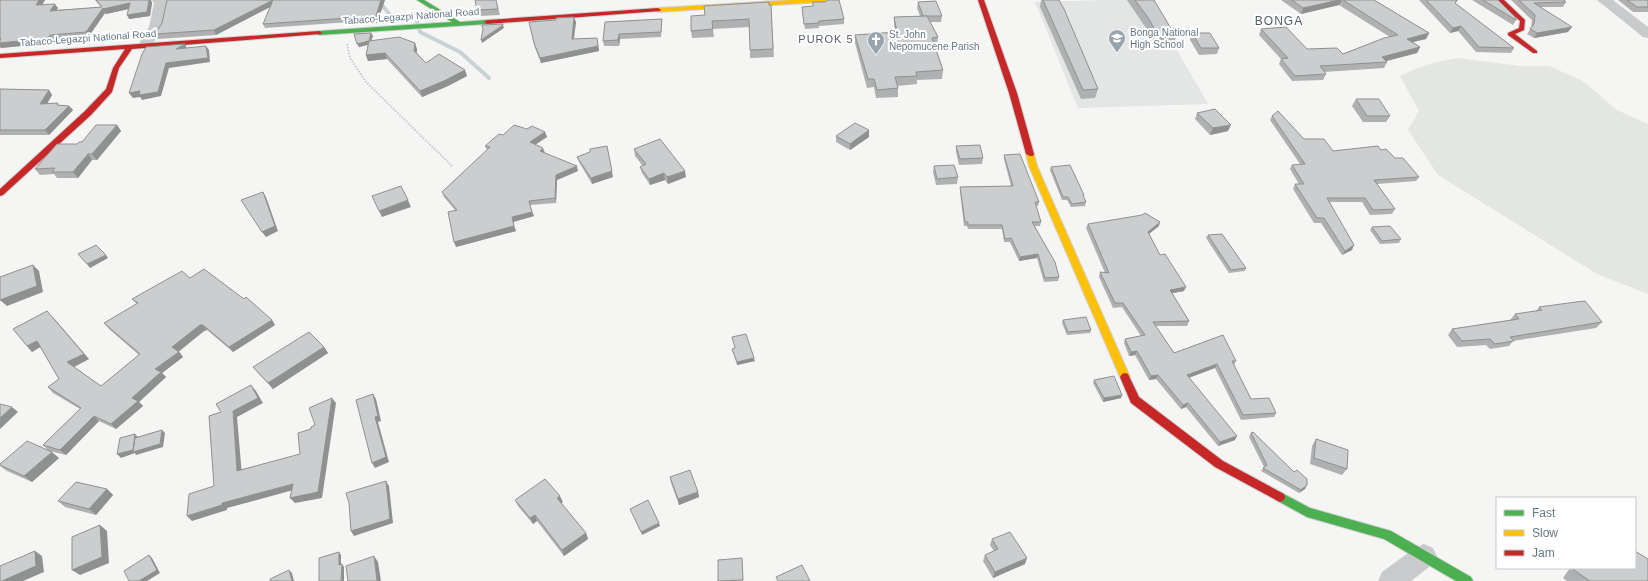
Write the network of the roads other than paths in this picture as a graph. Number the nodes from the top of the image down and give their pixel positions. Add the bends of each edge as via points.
1 (159, 0) edge
2 (420, 0) edge
3 (824, 0) edge
4 (982, 0) edge
5 (1500, 0) edge
6 (1604, 0) edge
7 (459, 24) junction
8 (1648, 34) edge
9 (145, 45) junction
10 (130, 46) junction
11 (1535, 52) dead end
12 (0, 56) edge
13 (0, 193) edge
14 (1424, 556) junction
15 (1391, 581) edge
16 (1467, 581) edge

1 - 9 street via 161,3 156,27
2 - 7 street
3 - 7 street, Tabaco-Legazpi National Road
4 - 14 street via 1013,93 1033,166 1135,400 1219,464 1307,512 1387,535
5 - 11 street via 1523,21 1522,28 1510,34
6 - 8 street
7 - 9 street, Tabaco-Legazpi National Road
9 - 10 street, Tabaco-Legazpi National Road
10 - 12 street, Tabaco-Legazpi National Road
10 - 13 street via 116,68 109,90 88,113
14 - 15 street
14 - 16 street

